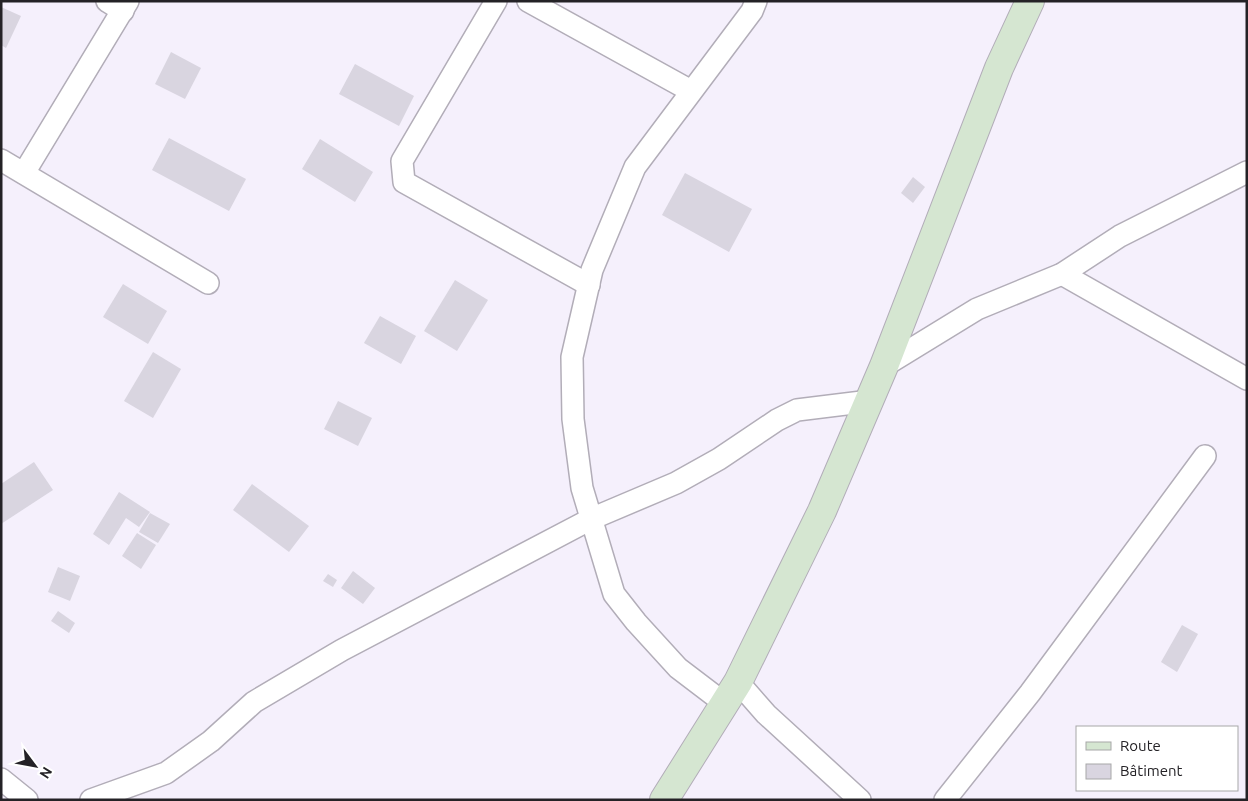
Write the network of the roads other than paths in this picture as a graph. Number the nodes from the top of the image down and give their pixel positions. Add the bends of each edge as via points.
1 (496, 1) edge
2 (528, 1) edge
3 (756, 1) edge
4 (1030, 1) edge
5 (120, 4) edge
6 (690, 91) junction
7 (1, 160) edge
8 (1247, 172) edge
9 (24, 173) junction
10 (1062, 274) junction
11 (208, 283) dead end
12 (589, 285) junction
13 (884, 366) junction
14 (1247, 379) edge
15 (870, 401) junction
16 (1205, 456) dead end
17 (591, 519) junction
18 (731, 692) junction
19 (1, 779) edge
20 (27, 800) edge
21 (91, 800) edge
22 (664, 800) edge
23 (860, 800) edge
24 (945, 800) edge

1 - 12 street via 402,161 404,182
2 - 6 street
3 - 6 street via 752,11
4 - 13 street via 999,68
5 - 9 street
6 - 12 street via 635,167 592,270
7 - 9 street
8 - 10 street via 1120,236
9 - 11 street
10 - 13 street via 977,309
10 - 14 street
12 - 17 street via 572,357 573,420 582,488
13 - 15 street
15 - 17 street via 797,410 676,482
15 - 18 street via 822,511
16 - 24 street via 1030,693
17 - 18 street via 614,594 636,622 678,668
17 - 21 street via 342,650 254,702 211,741 166,774
18 - 22 street
18 - 23 street via 766,714
19 - 20 street

